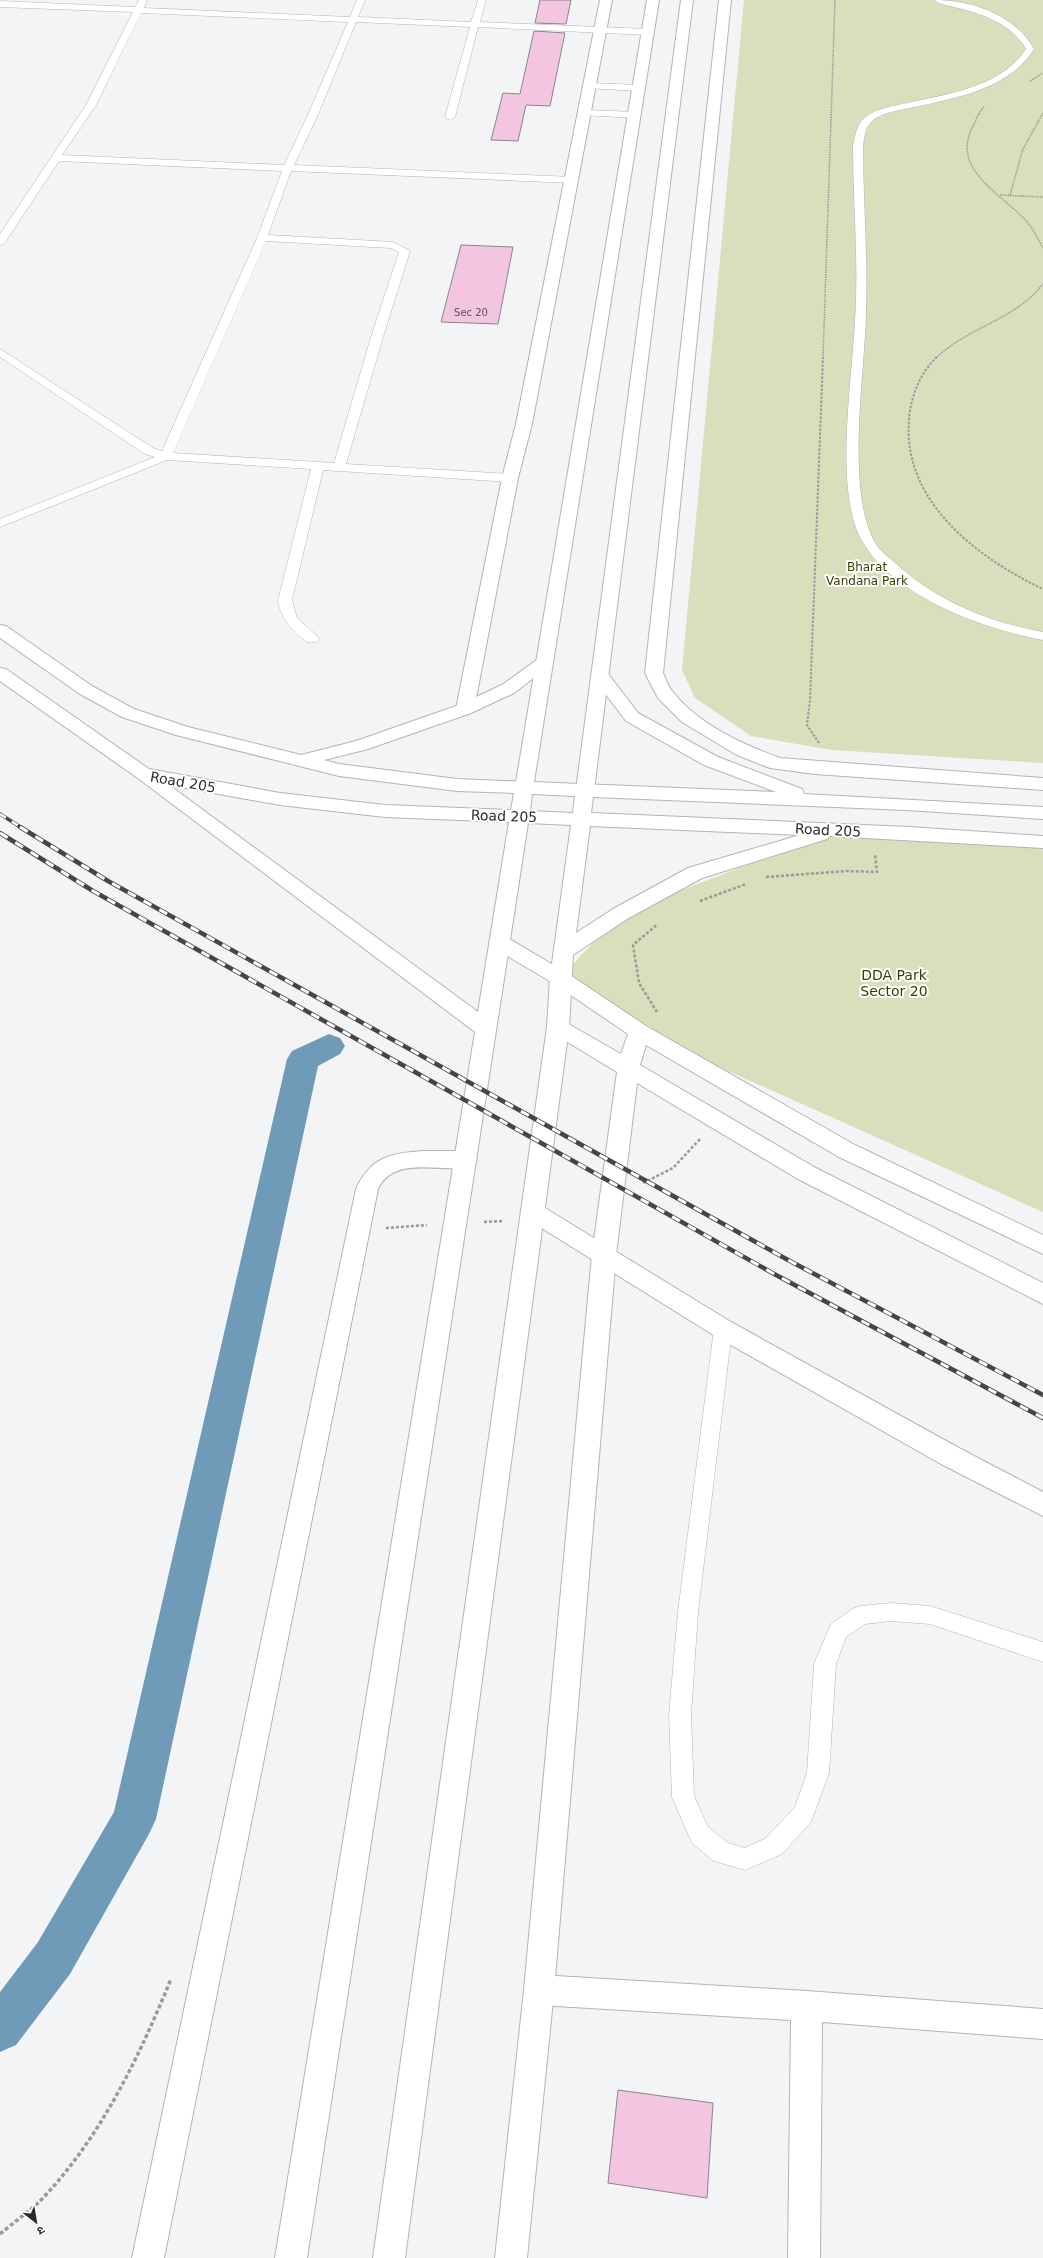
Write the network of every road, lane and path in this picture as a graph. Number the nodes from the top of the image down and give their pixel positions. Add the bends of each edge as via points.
1 (144, 0) edge
2 (361, 0) edge
3 (482, 0) edge
4 (606, 0) edge
5 (653, 0) edge
6 (687, 0) edge
7 (725, 0) edge
8 (938, 0) edge
9 (0, 4) edge
10 (138, 10) junction
11 (352, 19) junction
12 (475, 24) junction
13 (600, 30) junction
14 (648, 32) junction
15 (1043, 73) edge
16 (1026, 84) dead end
17 (590, 86) junction
18 (639, 88) junction
19 (988, 104) dead end
20 (585, 113) junction
21 (1043, 113) edge
22 (635, 115) junction
23 (450, 117) dead end
24 (58, 158) junction
25 (287, 170) junction
26 (572, 180) junction
27 (999, 195) junction
28 (1010, 195) junction
29 (1043, 197) edge
30 (262, 238) junction
31 (0, 242) edge
32 (1043, 248) edge
33 (1043, 284) edge
34 (0, 352) edge
35 (164, 456) junction
36 (318, 467) junction
37 (339, 468) junction
38 (510, 478) junction
39 (0, 523) edge
40 (1043, 588) edge
41 (0, 630) edge
42 (1043, 636) edge
43 (312, 639) dead end
44 (544, 663) junction
45 (0, 673) edge
46 (600, 675) junction
47 (465, 709) junction
48 (299, 760) junction
49 (143, 774) junction
50 (1043, 784) edge
51 (524, 788) junction
52 (585, 790) junction
53 (812, 800) junction
54 (1043, 813) edge
55 (519, 817) junction
56 (581, 819) junction
57 (837, 830) junction
58 (1043, 842) edge
59 (499, 942) junction
60 (564, 951) junction
61 (560, 978) junction
62 (558, 1027) junction
63 (487, 1030) junction
64 (639, 1031) junction
65 (628, 1068) junction
66 (466, 1160) junction
67 (532, 1211) junction
68 (1043, 1245) edge
69 (604, 1256) junction
70 (1043, 1294) edge
71 (723, 1329) junction
72 (1043, 1505) edge
73 (1043, 1652) edge
74 (539, 1990) junction
75 (807, 2006) junction
76 (1043, 2024) edge
77 (148, 2258) edge
78 (291, 2258) edge
79 (389, 2258) edge
80 (511, 2258) edge
81 (804, 2258) edge

1 - 10 lane
2 - 11 lane
3 - 12 lane
4 - 13 street
5 - 14 street
6 - 46 street
7 - 50 street via 654,673 664,694 688,718 743,751 777,764
8 - 42 lane via 1008,24 1026,40 1030,49 1025,60 1007,74 984,85 885,111 870,118 862,128 858,146 861,311 854,489 862,528 869,544 910,583 957,612 988,624
9 - 10 lane
10 - 11 lane
10 - 24 lane via 91,105
11 - 12 lane
11 - 25 lane via 312,117
12 - 13 lane
12 - 23 lane
13 - 14 lane
13 - 17 street
14 - 18 street
15 - 16 path
17 - 18 lane
17 - 20 street
18 - 22 street
19 - 27 path via 980,112 967,137 966,152 979,177
20 - 22 lane
20 - 26 street
21 - 28 path via 1022,149
22 - 44 street
24 - 25 lane
24 - 31 lane
25 - 26 lane
25 - 30 lane
26 - 38 street via 524,424
27 - 28 path
27 - 32 path via 1032,226
28 - 29 path
30 - 35 lane via 169,450
30 - 37 lane via 393,245 405,251 376,337
33 - 40 path via 1035,296 1017,309 947,347 925,371 909,413 908,436 910,456 921,487 935,506 967,540 1034,585
34 - 35 lane via 149,451
35 - 36 lane
35 - 39 lane
36 - 37 lane
36 - 43 lane via 285,600 286,613 292,622
37 - 38 lane
38 - 47 street
41 - 48 street, Road 205 via 86,690 128,713 182,732
44 - 47 street via 508,689
44 - 51 street
45 - 49 street, Road 205
46 - 52 street
46 - 53 street via 632,717 711,761
47 - 48 street via 362,745
48 - 51 street, Road 205 via 339,770 457,785
49 - 55 street, Road 205 via 280,799 377,810
49 - 63 street
51 - 52 street, Road 205
51 - 55 street
52 - 53 street, Road 205
52 - 56 street
53 - 54 street, Road 205
55 - 56 street, Road 205
55 - 59 street
56 - 57 street, Road 205
56 - 60 street
57 - 58 street, Road 205
57 - 60 street via 695,873 620,914
59 - 61 street
59 - 63 street
60 - 61 street
61 - 62 street
61 - 64 street
62 - 65 street
62 - 67 street
63 - 66 street
64 - 65 street
64 - 68 street via 847,1151
65 - 69 street
65 - 70 street via 806,1174
66 - 77 street via 403,1161 384,1166 372,1177 367,1188
66 - 78 street
67 - 69 street
67 - 79 street
69 - 71 street
69 - 74 street
71 - 72 street
71 - 73 lane via 688,1612 680,1715 683,1797 700,1835 722,1853 745,1859 774,1846 803,1814 818,1773 826,1664 838,1631 861,1615 891,1612 930,1615
74 - 75 street
74 - 80 street
75 - 76 street
75 - 81 street

